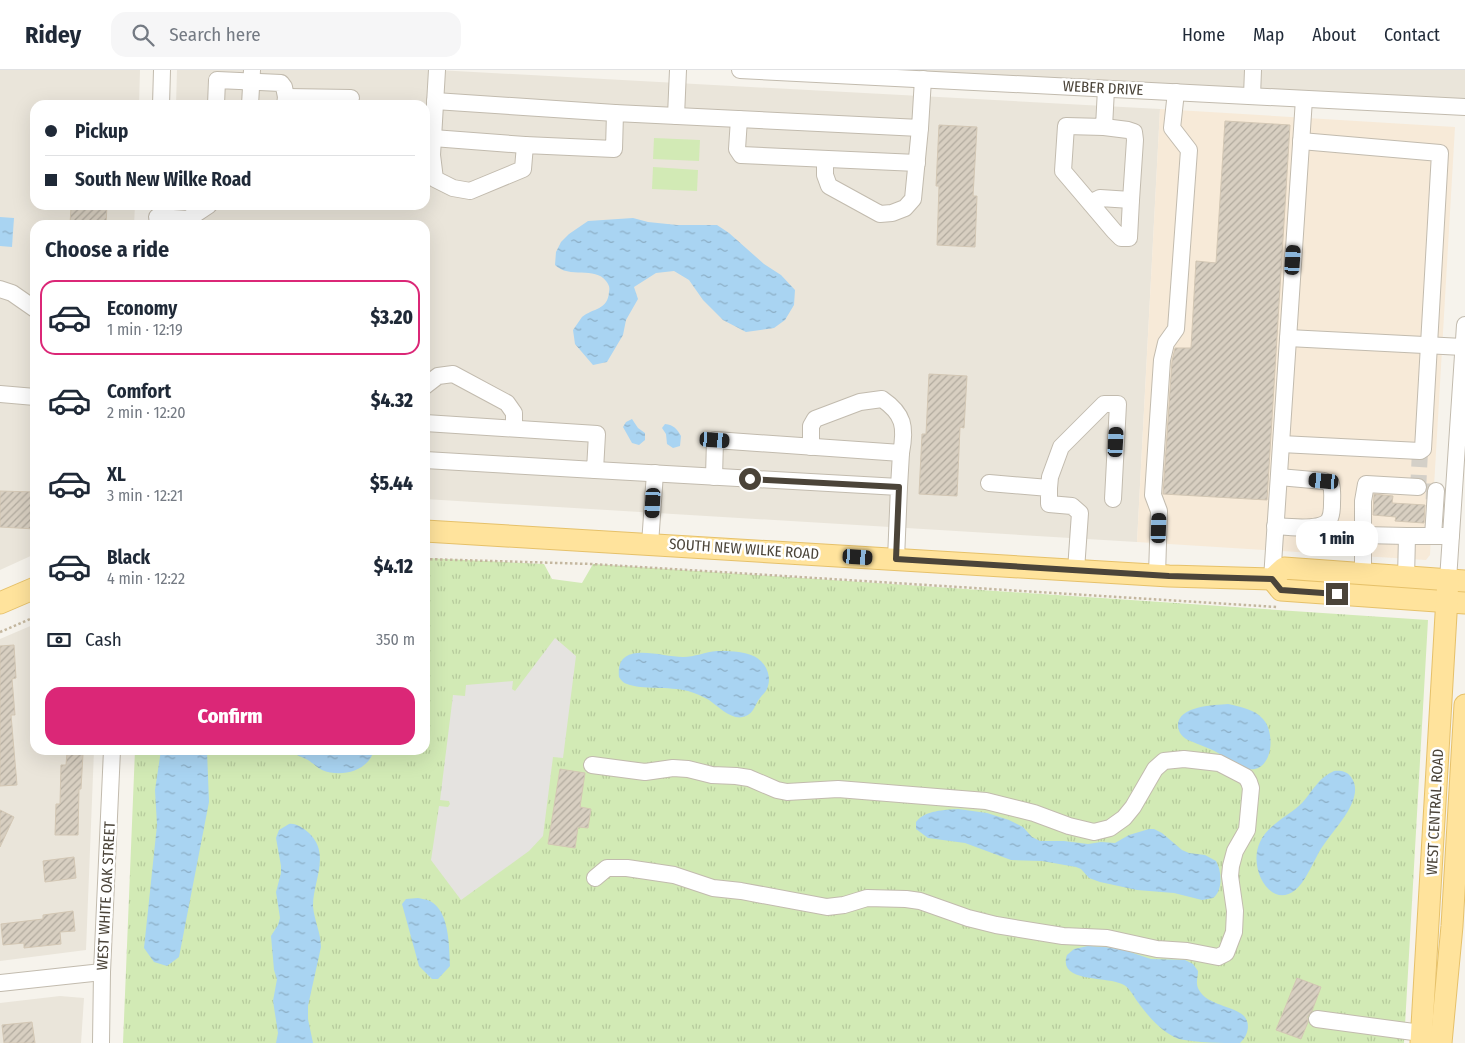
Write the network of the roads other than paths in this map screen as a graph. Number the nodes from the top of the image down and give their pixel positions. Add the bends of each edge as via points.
1 (162, 70) edge
2 (438, 70) edge
3 (678, 70) edge
4 (740, 70) edge
5 (1253, 70) edge
6 (832, 72) edge
7 (251, 76) edge
8 (923, 79) junction
9 (1106, 89) junction
10 (1176, 92) junction
11 (1252, 96) junction
12 (351, 98) dead end
13 (1304, 99) junction
14 (161, 100) edge
15 (216, 100) edge
16 (250, 100) edge
17 (286, 100) edge
18 (308, 100) edge
19 (435, 101) junction
20 (1465, 107) edge
21 (615, 113) junction
22 (676, 116) junction
23 (739, 119) junction
24 (1104, 127) junction
25 (920, 128) junction
26 (433, 138) junction
27 (1301, 141) junction
28 (526, 145) junction
29 (825, 159) junction
30 (917, 164) junction
31 (1131, 200) junction
32 (1090, 203) junction
33 (202, 210) edge
34 (157, 216) edge
35 (0, 289) edge
36 (30, 306) edge
37 (1465, 325) edge
38 (1288, 338) junction
39 (1429, 345) junction
40 (1463, 347) junction
41 (430, 382) edge
42 (0, 394) edge
43 (30, 397) edge
44 (430, 423) edge
45 (514, 428) junction
46 (1461, 440) edge
47 (1281, 444) junction
48 (811, 447) junction
49 (901, 453) junction
50 (430, 460) edge
51 (595, 470) junction
52 (654, 473) junction
53 (714, 477) junction
54 (1279, 477) junction
55 (989, 484) dead end
56 (899, 487) junction
57 (1418, 487) dead end
58 (1049, 488) junction
59 (1436, 491) dead end
60 (1113, 499) dead end
61 (1275, 526) junction
62 (430, 531) edge
63 (1363, 535) junction
64 (1408, 536) junction
65 (1434, 536) junction
66 (1451, 536) junction
67 (650, 544) junction
68 (896, 559) junction
69 (1076, 570) junction
70 (1157, 575) junction
71 (1363, 575) junction
72 (1406, 578) junction
73 (1272, 579) junction
74 (1457, 581) edge
75 (30, 590) edge
76 (1456, 602) edge
77 (0, 603) edge
78 (1465, 705) edge
79 (112, 755) edge
80 (592, 765) dead end
81 (1463, 768) edge
82 (1462, 807) edge
83 (595, 878) dead end
84 (102, 972) junction
85 (0, 983) edge
86 (1318, 1019) dead end
87 (1421, 1038) edge
88 (101, 1043) edge
89 (1441, 1043) edge

1 - 14 street
2 - 19 street
3 - 22 street
4 - 6 street, WEBER DRIVE
5 - 11 street
6 - 8 street, WEBER DRIVE
7 - 15 street via 217,80
7 - 16 street
7 - 17 street via 281,83
8 - 9 street, WEBER DRIVE
8 - 25 street
9 - 10 street, WEBER DRIVE
9 - 24 street
10 - 11 street, WEBER DRIVE
10 - 70 street via 1172,128 1189,150 1176,329 1166,343 1162,360 1153,495 1159,511
11 - 13 street, WEBER DRIVE
12 - 18 street
13 - 20 street, WEBER DRIVE
13 - 27 street
19 - 21 street
19 - 26 street
21 - 22 street
21 - 28 street via 614,149
22 - 23 street
23 - 25 street
23 - 29 street via 738,149 741,155
24 - 31 street via 1134,132
24 - 32 street via 1066,126 1063,171
25 - 30 street
26 - 28 street
26 - 28 street via 435,178 453,188 470,191 522,169
27 - 38 street
27 - 39 street via 1438,151 1441,156
29 - 30 street
29 - 30 street via 829,186 880,214 905,208 914,199
31 - 32 street via 1100,198
31 - 32 street via 1129,238 1121,238
33 - 34 street via 188,219
35 - 36 street via 12,293
37 - 40 street
38 - 39 street
38 - 47 street
39 - 40 street
39 - 47 street via 1423,449
40 - 46 street
41 - 45 street via 438,376 454,374 507,403 514,413
42 - 43 street
44 - 45 street
45 - 51 street via 597,434
46 - 66 street
47 - 54 street
48 - 49 street
48 - 49 street via 811,426 815,419 860,402 882,399 893,406 902,419 904,438
48 - 53 street via 715,440
49 - 56 street
50 - 51 street
51 - 52 street
52 - 53 street
52 - 67 street
53 - 56 street
54 - 61 street
54 - 61 street via 1331,484 1331,516 1328,522 1313,527
55 - 58 street
56 - 68 street
57 - 63 street via 1366,484
58 - 60 street via 1060,447 1104,404 1118,404
58 - 69 street via 1049,504 1072,506 1080,512
59 - 65 street
61 - 73 street
62 - 67 main road, SOUTH NEW WILKE ROAD
63 - 64 street
63 - 71 street
64 - 65 street
64 - 72 street
65 - 66 street
66 - 74 street
67 - 68 main road, SOUTH NEW WILKE ROAD
68 - 69 main road, SOUTH NEW WILKE ROAD
69 - 70 main road, SOUTH NEW WILKE ROAD
70 - 73 main road, SOUTH NEW WILKE ROAD
71 - 72 main road, SOUTH NEW WILKE ROAD
71 - 73 main road, SOUTH NEW WILKE ROAD via 1284,568
72 - 74 main road, SOUTH NEW WILKE ROAD
73 - 76 main road, SOUTH NEW WILKE ROAD via 1281,590
74 - 76 main road, WEST CENTRAL ROAD
75 - 77 main road
76 - 87 main road, WEST CENTRAL ROAD
78 - 81 main road, WEST CENTRAL ROAD
79 - 84 street, WEST WHITE OAK STREET
80 - 83 street via 645,772 688,769 742,777 787,792 838,790 986,801 1094,832 1110,828 1127,815 1154,769 1171,759 1205,758 1224,764 1243,775 1252,788 1246,833 1235,851 1231,866 1235,922 1224,956 1157,949 1107,938 1058,936 996,926 912,899 861,899 827,907 713,888 674,875 638,874 612,867
81 - 82 main road, WEST CENTRAL ROAD
82 - 89 main road, WEST CENTRAL ROAD
84 - 85 street
84 - 88 street, WEST WHITE OAK STREET
86 - 87 street

